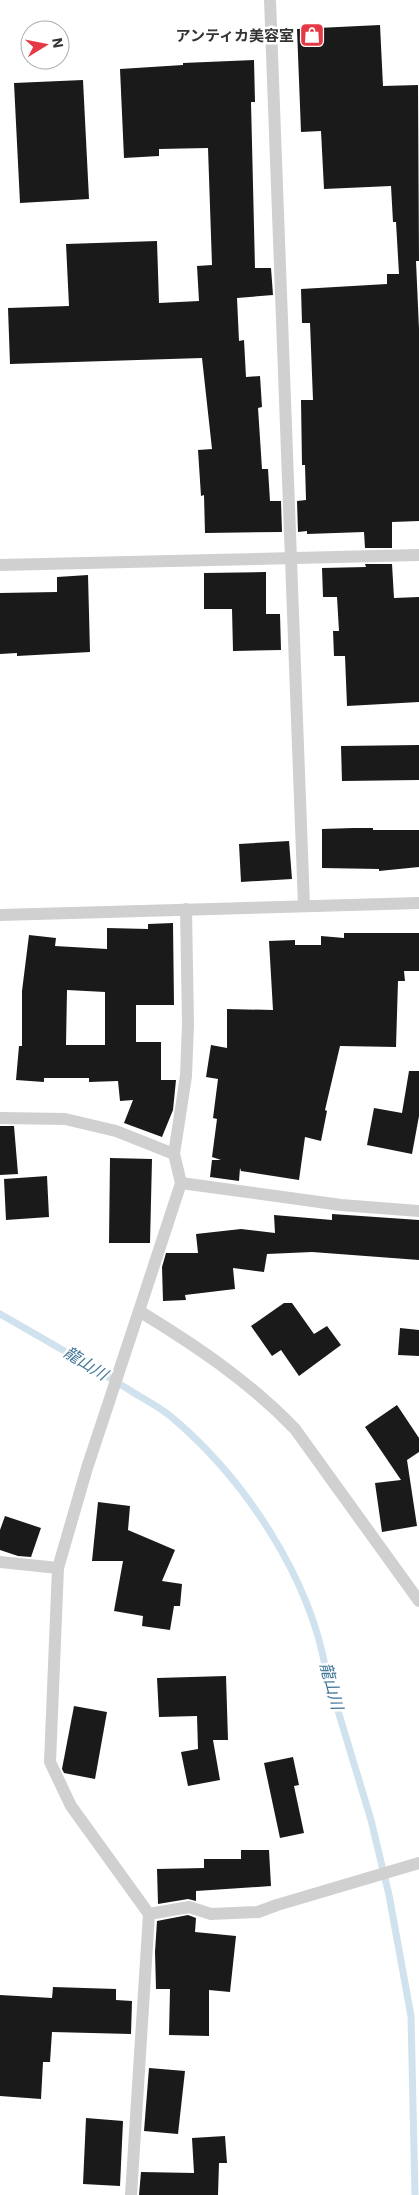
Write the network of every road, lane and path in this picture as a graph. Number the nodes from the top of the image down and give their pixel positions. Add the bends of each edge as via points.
1 (270, 0) edge
2 (419, 555) edge
3 (292, 558) junction
4 (0, 565) edge
5 (419, 903) edge
6 (304, 906) junction
7 (186, 909) junction
8 (0, 915) edge
9 (0, 1118) edge
10 (174, 1154) junction
11 (181, 1183) junction
12 (419, 1211) edge
13 (139, 1312) junction
14 (0, 1562) edge
15 (58, 1568) junction
16 (419, 1600) edge
17 (419, 1863) edge
18 (149, 1914) junction
19 (131, 2195) edge

1 - 3 lane
2 - 3 lane
3 - 4 lane
3 - 6 lane
5 - 6 lane
6 - 7 lane
7 - 8 lane
7 - 10 lane via 186,1076
9 - 10 lane via 65,1119 116,1131
10 - 11 lane
11 - 12 lane via 340,1205
11 - 13 lane
13 - 15 lane via 87,1468
13 - 16 lane via 197,1346 273,1406 295,1429
14 - 15 lane
15 - 18 lane via 50,1762 71,1806
17 - 18 lane via 258,1912 210,1914 188,1907
18 - 19 lane

